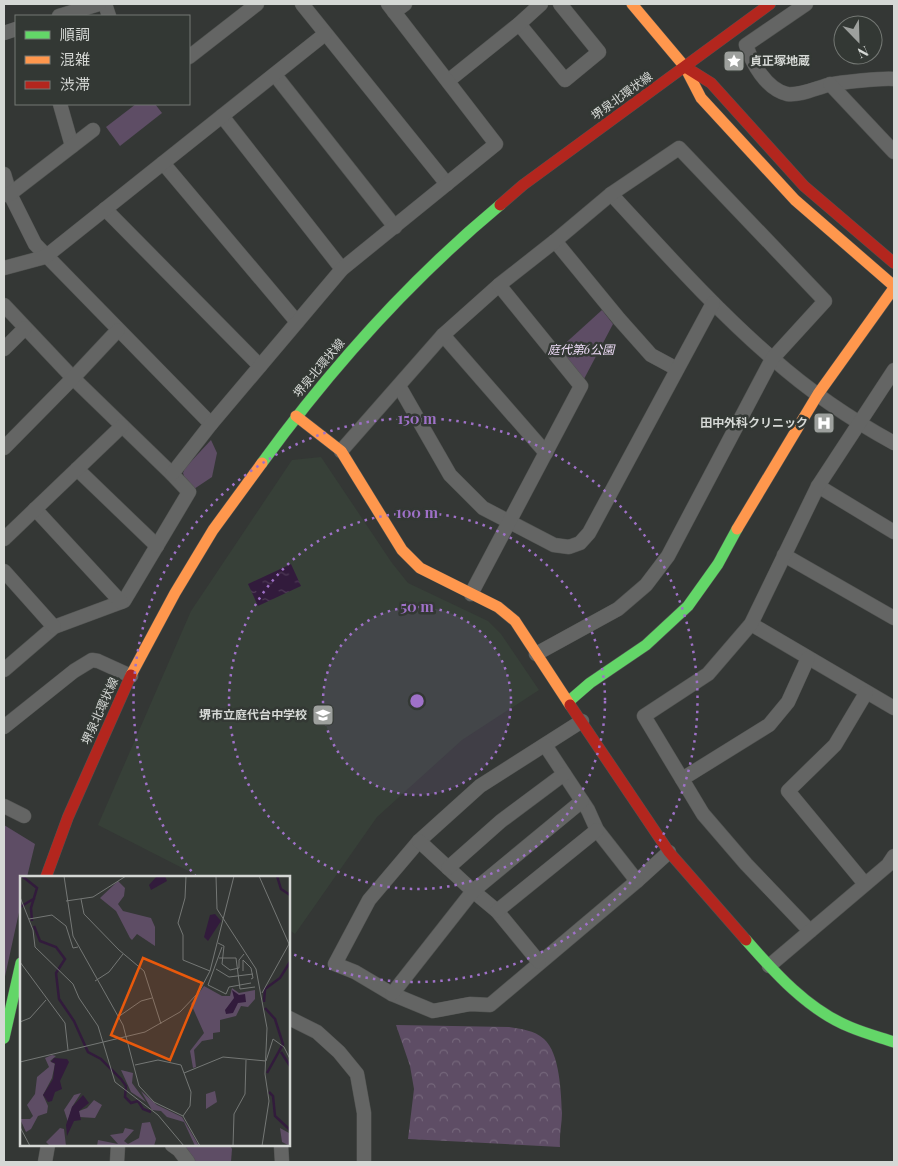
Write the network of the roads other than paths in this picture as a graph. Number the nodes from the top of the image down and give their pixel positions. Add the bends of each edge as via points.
1 (99, 4) edge
2 (257, 4) edge
3 (302, 4) edge
4 (541, 4) edge
5 (560, 4) edge
6 (632, 4) edge
7 (770, 4) edge
8 (806, 4) edge
9 (396, 6) edge
10 (62, 15) edge
11 (519, 24) junction
12 (325, 34) junction
13 (190, 56) edge
14 (685, 67) junction
15 (275, 75) junction
16 (894, 79) edge
17 (448, 81) junction
18 (830, 84) junction
19 (60, 105) edge
20 (222, 116) junction
21 (93, 130) dead end
22 (72, 146) junction
23 (894, 152) edge
24 (163, 163) junction
25 (4, 174) edge
26 (447, 184) junction
27 (611, 194) junction
28 (7, 195) edge
29 (105, 210) junction
30 (395, 226) junction
31 (555, 241) junction
32 (46, 257) junction
33 (894, 263) edge
34 (4, 268) edge
35 (342, 269) junction
36 (499, 285) junction
37 (894, 287) edge
38 (713, 302) junction
39 (4, 305) edge
40 (297, 322) junction
41 (25, 328) junction
42 (118, 330) junction
43 (443, 335) junction
44 (4, 349) edge
45 (772, 359) junction
46 (260, 366) junction
47 (677, 369) junction
48 (894, 370) edge
49 (73, 378) junction
50 (398, 386) junction
51 (818, 394) junction
52 (296, 416) junction
53 (211, 424) junction
54 (859, 424) junction
55 (122, 426) junction
56 (894, 443) edge
57 (4, 448) edge
58 (341, 451) junction
59 (546, 453) junction
60 (77, 469) junction
61 (172, 474) junction
62 (818, 486) junction
63 (35, 509) junction
64 (509, 522) junction
65 (894, 532) edge
66 (4, 539) edge
67 (157, 546) junction
68 (784, 555) junction
69 (4, 570) edge
70 (471, 594) junction
71 (121, 602) junction
72 (894, 618) edge
73 (751, 624) junction
74 (54, 627) junction
75 (536, 654) junction
76 (808, 658) junction
77 (5, 668) edge
78 (131, 676) junction
79 (866, 693) junction
80 (568, 702) junction
81 (894, 708) edge
82 (582, 721) junction
83 (4, 727) edge
84 (545, 745) junction
85 (564, 774) junction
86 (682, 779) junction
87 (582, 801) junction
88 (4, 806) edge
89 (24, 816) dead end
90 (597, 830) junction
91 (419, 841) junction
92 (669, 852) junction
93 (894, 856) edge
94 (448, 868) junction
95 (46, 876) edge
96 (637, 881) junction
97 (865, 884) junction
98 (473, 891) junction
99 (497, 911) junction
100 (810, 931) junction
101 (539, 962) junction
102 (769, 966) junction
103 (20, 967) edge
104 (392, 994) junction
105 (290, 1018) edge
106 (4, 1038) edge
107 (894, 1042) edge
108 (48, 1146) edge
109 (118, 1146) edge
110 (173, 1146) edge
111 (281, 1146) edge
112 (45, 1162) edge
113 (117, 1162) edge
114 (188, 1162) edge
115 (282, 1162) edge
116 (364, 1162) edge

1 - 10 street
2 - 13 street
3 - 12 street
4 - 11 street
5 - 11 street via 599,52 565,80
6 - 14 street
7 - 14 street, 堺泉北環状線
8 - 18 street via 746,45 750,59 771,86 788,94
9 - 17 street
11 - 17 street
12 - 15 street
12 - 26 street
14 - 33 street via 711,83 804,186
14 - 37 street via 701,98 794,200
14 - 52 street, 堺泉北環状線 via 531,180 467,232 383,316
15 - 20 street
15 - 30 street
16 - 18 street
17 - 26 street via 496,144
18 - 23 street
19 - 22 street
20 - 24 street
20 - 35 street
21 - 22 street
22 - 28 street
24 - 29 street
24 - 40 street
25 - 28 street
26 - 30 street
27 - 31 street
27 - 38 street
27 - 45 street via 679,148 825,301
28 - 32 street
29 - 32 street
29 - 46 street
30 - 35 street
31 - 36 street
31 - 47 street via 652,355
32 - 34 street
32 - 42 street
35 - 40 street
36 - 43 street
36 - 59 street via 581,386
37 - 51 street
38 - 45 street
38 - 47 street
39 - 41 street
40 - 46 street
41 - 44 street
41 - 49 street
42 - 49 street
42 - 53 street
43 - 50 street
43 - 59 street
45 - 51 street
45 - 75 street via 668,556 646,585 618,609
46 - 53 street
47 - 64 street via 589,533 580,543 569,547 554,545
48 - 54 street
49 - 55 street
49 - 57 street
50 - 58 street
50 - 64 street via 450,475 483,508
51 - 54 street
51 - 80 street via 718,564 688,606 646,645
52 - 58 street
52 - 78 street, 堺泉北環状線 via 213,530
53 - 61 street
54 - 56 street
54 - 62 street
55 - 60 street
55 - 61 street
58 - 70 street via 402,550 420,568
59 - 64 street
60 - 63 street
60 - 67 street
61 - 67 street via 188,492
62 - 65 street
62 - 68 street
63 - 66 street
63 - 71 street
64 - 70 street
67 - 71 street
68 - 72 street
68 - 73 street
69 - 74 street
70 - 75 street via 498,607 515,621
71 - 74 street
73 - 76 street
73 - 86 street via 708,674 644,716
74 - 77 street
75 - 80 street
76 - 79 street
76 - 86 street via 788,702 768,725
78 - 83 street via 92,660
78 - 95 street, 堺泉北環状線 via 68,816
79 - 81 street
79 - 97 street via 835,745 788,791
80 - 82 street
82 - 84 street
82 - 92 street
84 - 85 street
84 - 91 street via 480,786
85 - 87 street
85 - 94 street via 501,821
86 - 100 street via 703,814
87 - 90 street
87 - 98 street
88 - 89 street
90 - 96 street
90 - 99 street
91 - 94 street
91 - 104 street via 368,900 334,964 356,972
92 - 96 street
92 - 102 street
93 - 97 street
94 - 98 street
96 - 101 street
97 - 100 street
98 - 99 street
98 - 104 street
99 - 101 street
100 - 102 street
101 - 104 street via 490,1004 433,1011
102 - 107 street via 817,1009 848,1027
103 - 106 street
105 - 116 street via 317,1032 357,1074 364,1112
108 - 112 street
109 - 113 street
110 - 114 street
111 - 115 street

